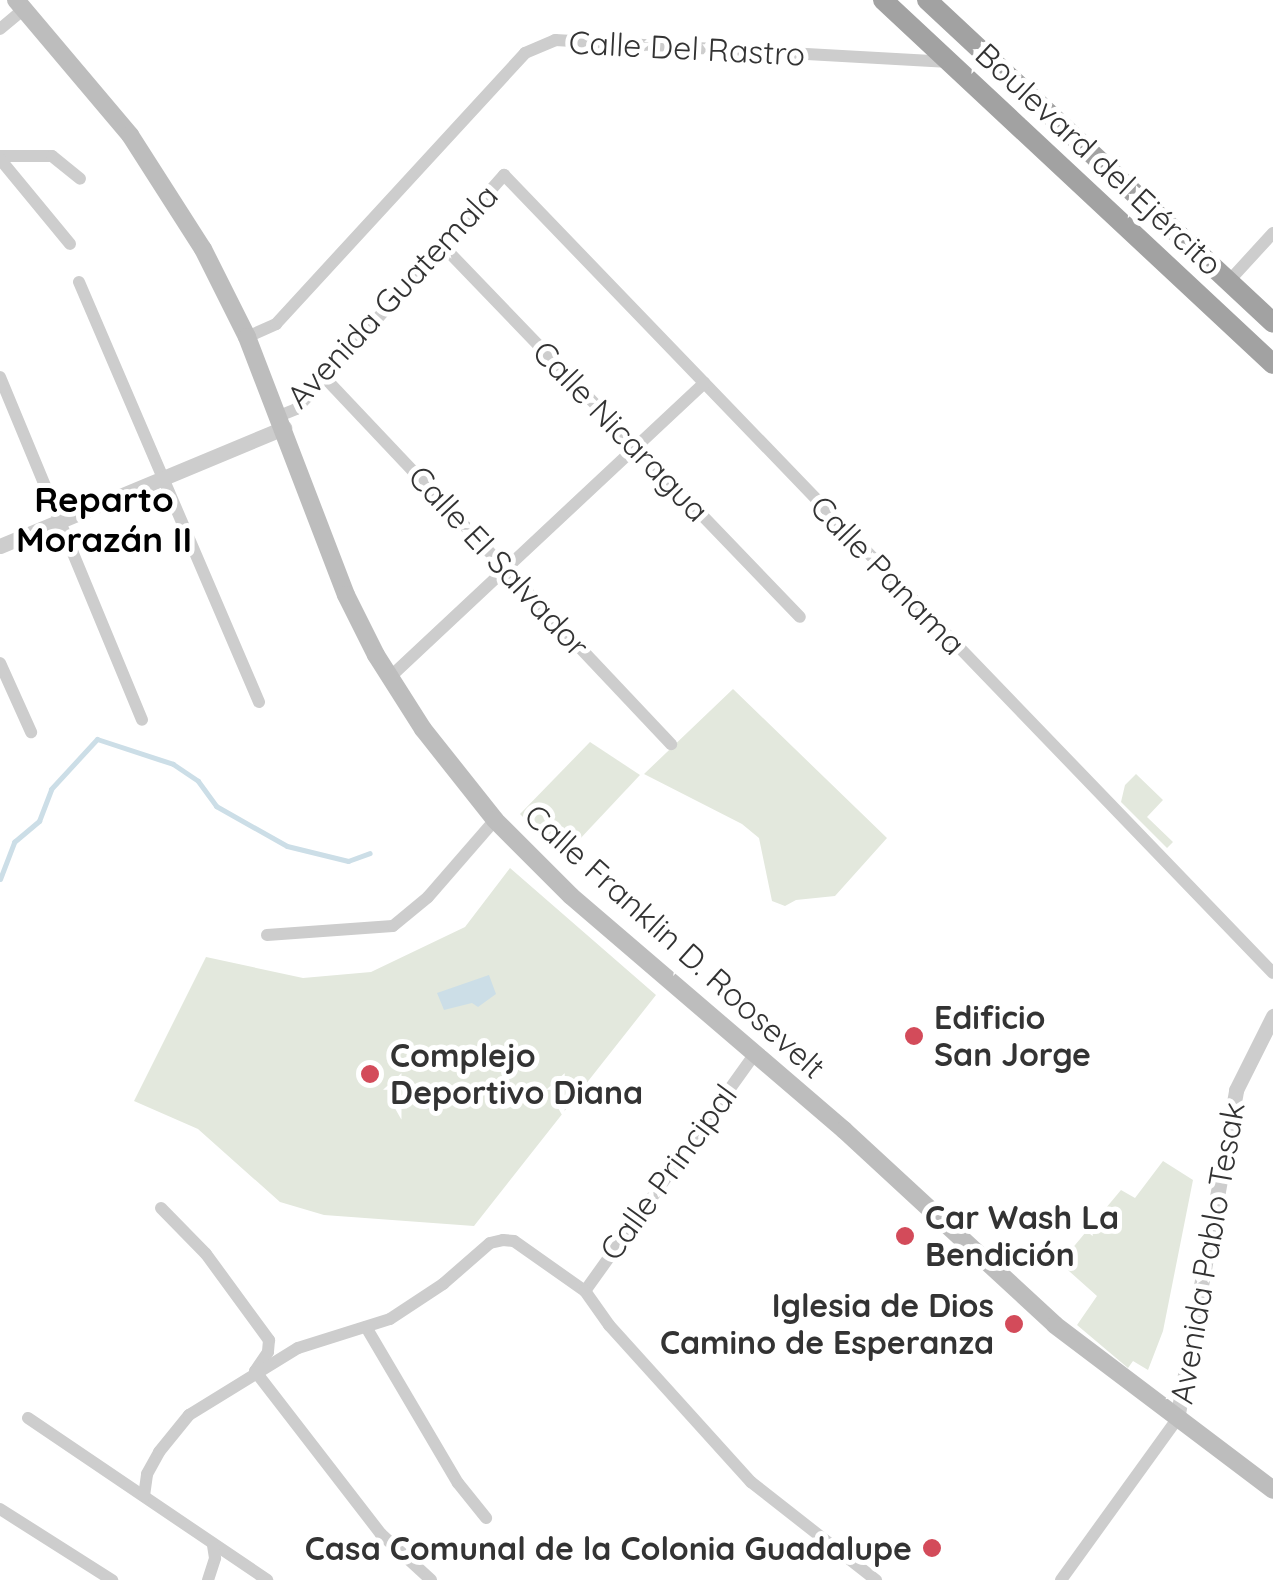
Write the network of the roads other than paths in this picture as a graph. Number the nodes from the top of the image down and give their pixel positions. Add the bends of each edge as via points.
1 (883, 0) edge
2 (927, 0) edge
3 (20, 4) edge
4 (0, 29) edge
5 (951, 62) junction
6 (990, 99) junction
7 (0, 158) edge
8 (504, 176) joint
9 (80, 179) dead end
10 (1273, 233) edge
11 (70, 244) dead end
12 (442, 245) junction
13 (1229, 281) junction
14 (78, 282) dead end
15 (1273, 323) edge
16 (247, 337) junction
17 (1273, 364) edge
18 (0, 377) edge
19 (325, 378) junction
20 (704, 382) junction
21 (282, 422) junction
22 (635, 447) junction
23 (164, 480) junction
24 (60, 522) junction
25 (0, 546) edge
26 (506, 568) junction
27 (800, 617) dead end
28 (0, 663) edge
29 (389, 678) junction
30 (259, 702) dead end
31 (142, 720) dead end
32 (31, 732) dead end
33 (672, 744) dead end
34 (495, 820) junction
35 (267, 935) dead end
36 (1273, 973) edge
37 (1273, 1016) edge
38 (754, 1055) junction
39 (161, 1208) dead end
40 (584, 1291) junction
41 (366, 1327) junction
42 (255, 1371) junction
43 (28, 1418) dead end
44 (1177, 1419) junction
45 (1273, 1490) edge
46 (144, 1496) junction
47 (0, 1509) edge
48 (486, 1518) dead end
49 (213, 1546) junction
50 (112, 1580) edge
51 (208, 1580) edge
52 (266, 1580) edge
53 (431, 1580) edge
54 (876, 1580) edge
55 (1061, 1580) edge

1 - 5 highway, Boulevard del Ejército
2 - 13 highway, Boulevard del Ejército
3 - 4 street
3 - 16 main road, Calle Franklin D. Roosevelt via 130,135 203,248
5 - 6 highway, Boulevard del Ejército
5 - 16 street, Calle Del Rastro via 554,40 525,53 276,324
6 - 13 highway via 1025,115 1198,280 1213,287
6 - 17 highway, Boulevard del Ejército
7 - 9 street via 52,156
7 - 11 street
8 - 12 street, Avenida Guatemala
8 - 20 street, Calle Panama
10 - 13 street
12 - 19 street, Avenida Guatemala
12 - 22 street, Calle Nicaragua
13 - 15 highway, Boulevard del Ejército
14 - 23 street
16 - 21 main road, Calle Franklin D. Roosevelt
18 - 24 street
19 - 21 street, Avenida Guatemala
19 - 26 street, Calle El Salvador
20 - 22 street
20 - 36 street, Calle Panama
21 - 23 street
21 - 29 main road, Calle Franklin D. Roosevelt via 346,595
22 - 26 street
22 - 27 street, Calle Nicaragua
23 - 24 street
23 - 30 street
24 - 25 street
24 - 31 street
26 - 29 street
26 - 33 street, Calle El Salvador
28 - 32 street
29 - 34 main road, Calle Franklin D. Roosevelt
34 - 35 street via 428,898 393,926
34 - 38 main road, Calle Franklin D. Roosevelt
37 - 44 street, Avenida Pablo Tesak via 1236,1090
38 - 40 street, Calle Principal
38 - 44 main road, Calle Franklin D. Roosevelt via 1082,1348
39 - 42 street via 206,1254 269,1340
40 - 41 street via 514,1241 503,1240 490,1243 418,1302
40 - 54 street via 751,1482
41 - 42 street via 311,1343
41 - 48 street via 458,1484
42 - 46 street via 172,1432 148,1474
42 - 53 street via 381,1534
43 - 46 street
44 - 45 main road, Calle Franklin D. Roosevelt
44 - 55 street, Avenida Pablo Tesak
46 - 49 street
47 - 50 street
49 - 51 street
49 - 52 street

